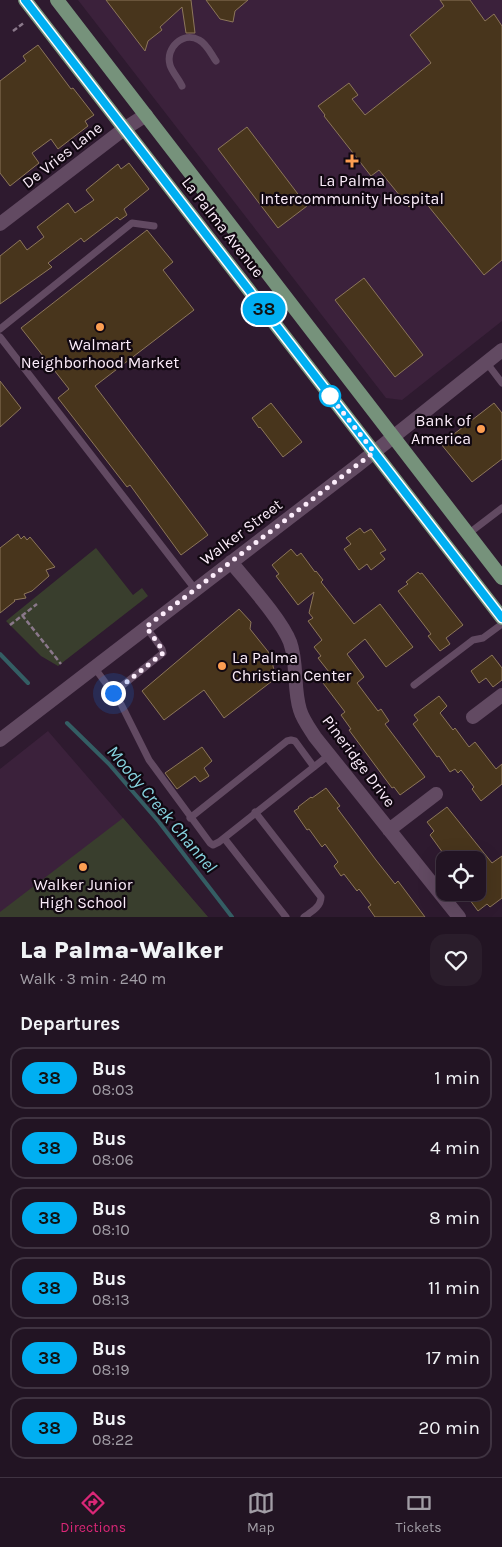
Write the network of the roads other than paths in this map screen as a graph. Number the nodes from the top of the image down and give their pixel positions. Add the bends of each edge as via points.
1 (25, 0) edge
2 (58, 0) edge
3 (216, 61) dead end
4 (182, 86) dead end
5 (146, 115) junction
6 (124, 129) junction
7 (0, 224) edge
8 (154, 226) dead end
9 (0, 329) edge
10 (0, 337) edge
11 (502, 350) edge
12 (486, 362) junction
13 (502, 383) edge
14 (393, 437) junction
15 (374, 452) junction
16 (502, 508) edge
17 (468, 534) junction
18 (232, 562) junction
19 (502, 578) edge
20 (195, 589) junction
21 (502, 618) edge
22 (502, 624) edge
23 (146, 627) junction
24 (94, 667) junction
25 (414, 685) dead end
26 (113, 693) junction
27 (502, 695) edge
28 (473, 717) dead end
29 (0, 740) edge
30 (329, 755) junction
31 (314, 767) junction
32 (436, 794) dead end
33 (255, 812) junction
34 (190, 818) junction
35 (389, 830) junction
36 (224, 838) junction
37 (286, 917) edge
38 (304, 917) edge
39 (459, 917) edge

1 - 6 main road, La Palma Avenue
2 - 5 main road, La Palma Avenue
3 - 4 lane via 197,38 176,42 169,54 170,65
5 - 6 street, De Vries Lane
5 - 14 main road, La Palma Avenue
6 - 7 street, De Vries Lane
6 - 15 main road, La Palma Avenue
8 - 9 lane via 132,223
10 - 20 lane
11 - 12 street, Walker Street
12 - 13 lane
12 - 14 street, Walker Street
14 - 15 street, Walker Street
14 - 17 main road, La Palma Avenue
15 - 18 street, Walker Street
15 - 21 main road, La Palma Avenue
16 - 17 lane
17 - 19 main road, La Palma Avenue
18 - 20 street, Walker Street
18 - 30 street, Pineridge Drive via 283,628 294,656 300,712
20 - 23 street, Walker Street
22 - 25 lane via 483,638 472,640
23 - 24 street, Walker Street
23 - 26 lane via 163,653
24 - 26 lane
24 - 29 street, Walker Street
26 - 34 lane via 149,760
27 - 28 street
30 - 31 lane
30 - 35 street, Pineridge Drive
31 - 33 lane
31 - 34 lane via 295,742 287,740
32 - 35 street
33 - 36 lane
33 - 38 lane via 320,897 318,906
34 - 36 lane via 210,844
35 - 39 street, Pineridge Drive
36 - 37 lane

